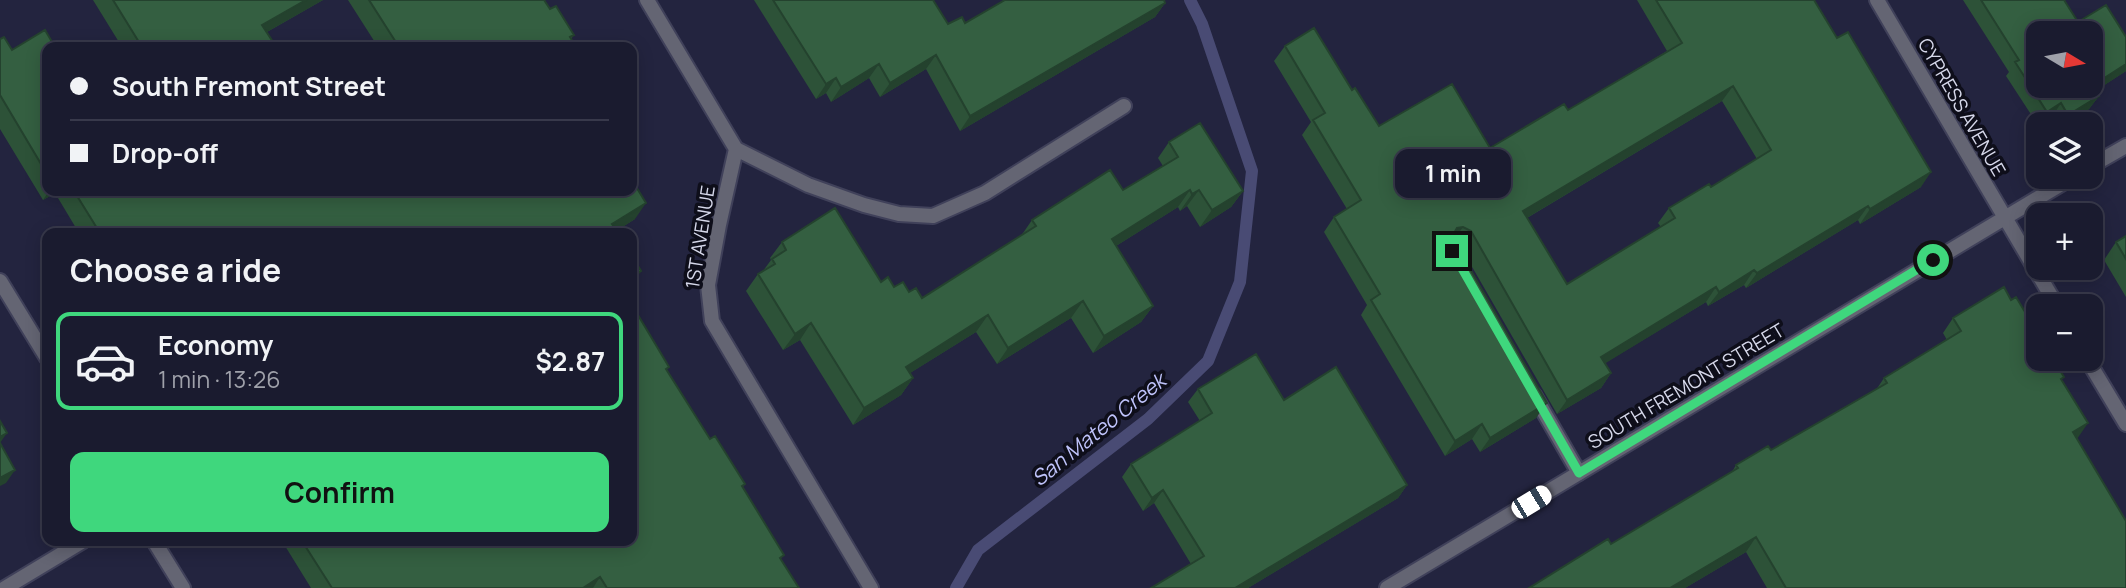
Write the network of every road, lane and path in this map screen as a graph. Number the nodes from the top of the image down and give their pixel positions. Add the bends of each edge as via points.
1 (647, 0) edge
2 (1877, 0) edge
3 (1124, 106) dead end
4 (2126, 146) edge
5 (736, 149) junction
6 (2103, 159) edge
7 (2052, 189) edge
8 (2004, 217) junction
9 (0, 281) edge
10 (2050, 294) edge
11 (42, 350) edge
12 (2094, 371) edge
13 (1526, 379) edge
14 (2126, 424) edge
15 (1579, 473) junction
16 (75, 546) edge
17 (157, 546) edge
18 (5, 588) edge
19 (183, 588) edge
20 (871, 588) edge
21 (1387, 588) edge

1 - 5 street
2 - 8 street, CYPRESS AVENUE
3 - 5 street via 985,193 933,216 864,205 808,185
4 - 6 street
5 - 20 street, 1ST AVENUE via 708,285 712,321
7 - 8 street, SOUTH FREMONT STREET
8 - 10 street, CYPRESS AVENUE
8 - 15 street, SOUTH FREMONT STREET
9 - 11 street
12 - 14 street
13 - 15 street
15 - 21 street, SOUTH FREMONT STREET
16 - 18 street
17 - 19 street

